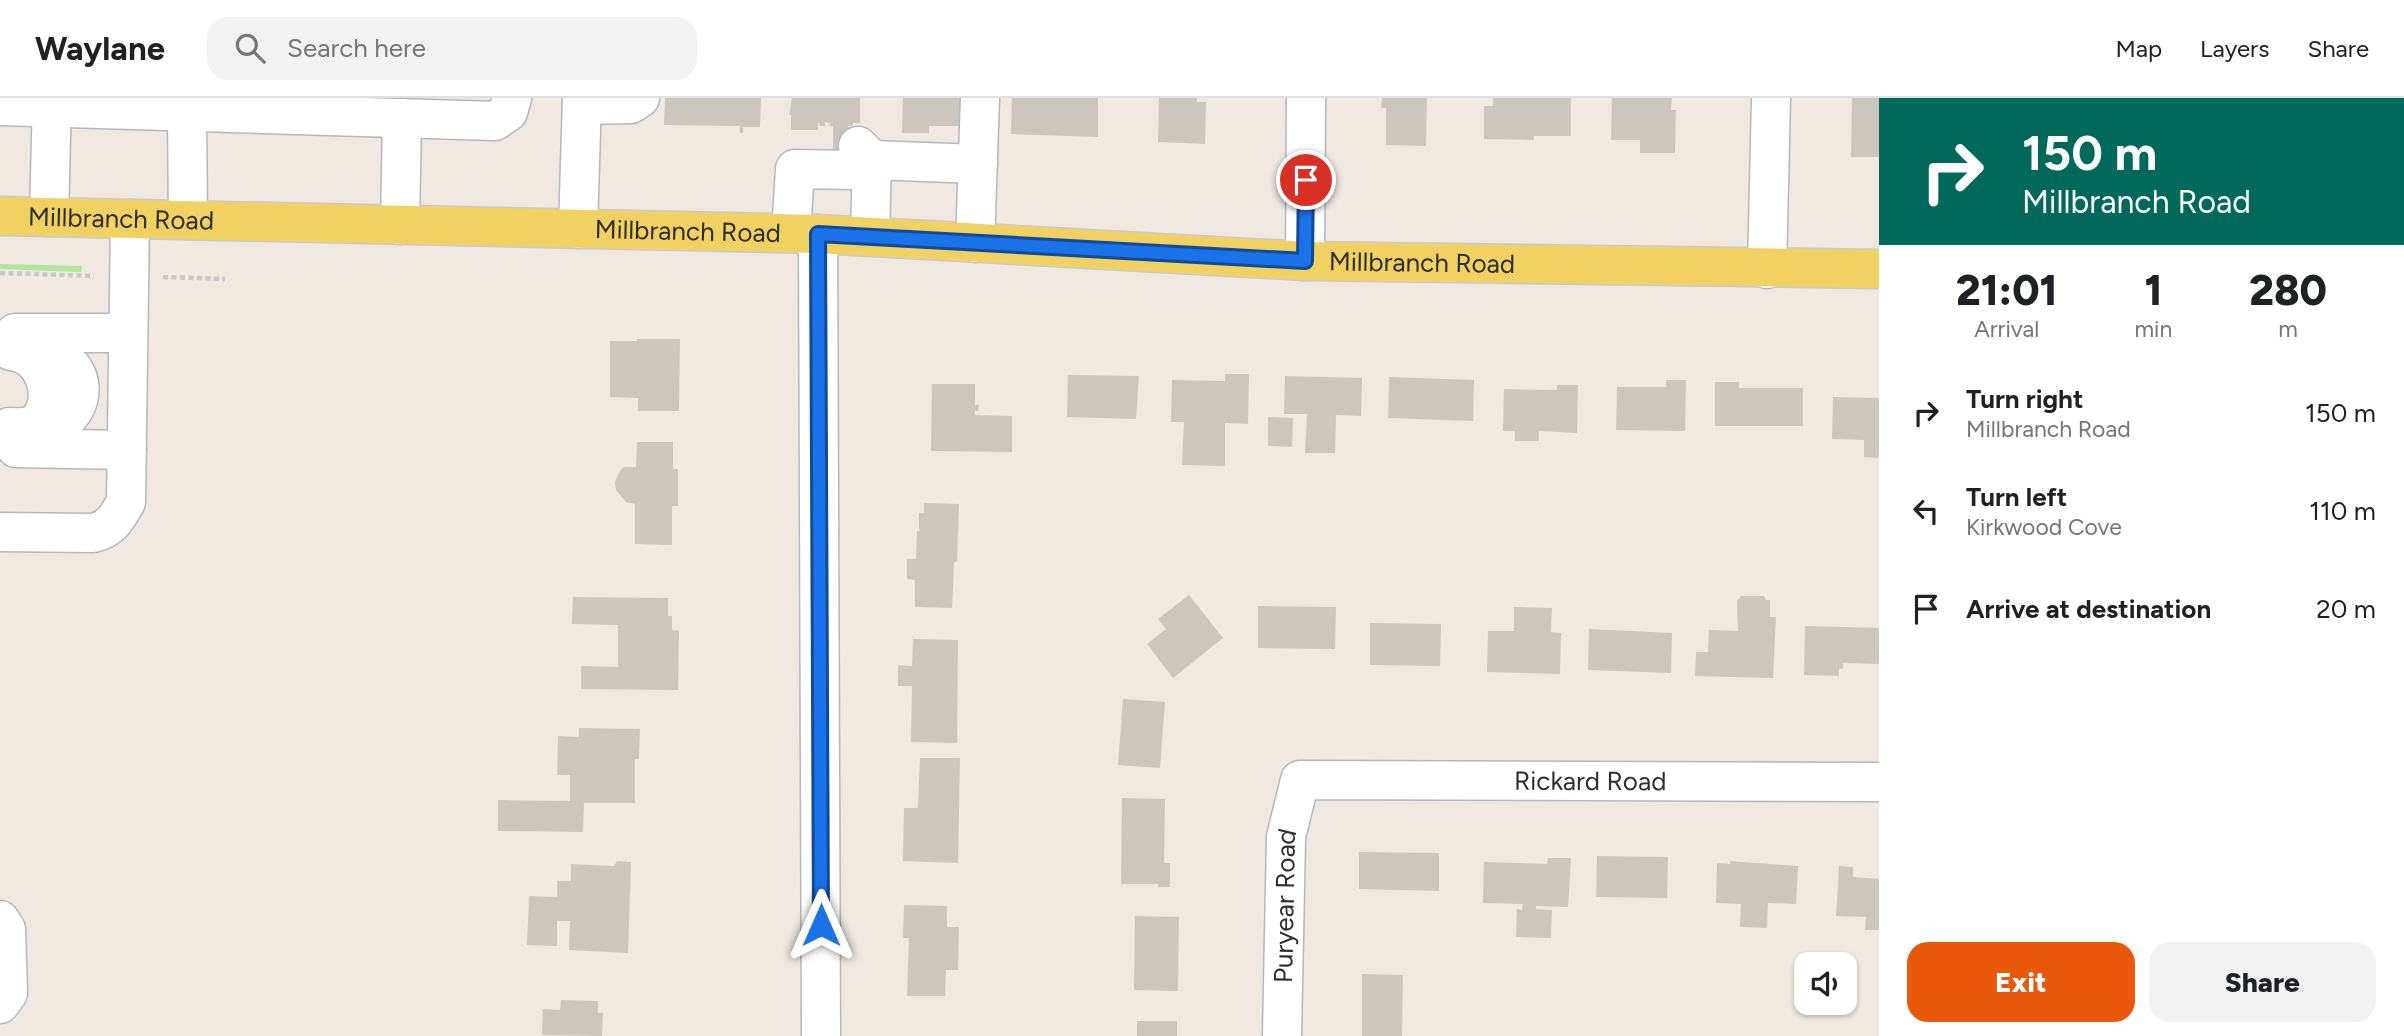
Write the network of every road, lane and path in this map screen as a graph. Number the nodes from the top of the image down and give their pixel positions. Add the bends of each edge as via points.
1 (512, 98) edge
2 (640, 98) edge
3 (980, 98) edge
4 (1306, 98) edge
5 (1771, 98) edge
6 (582, 102) edge
7 (52, 103) edge
8 (0, 106) edge
9 (187, 112) junction
10 (402, 118) junction
11 (851, 151) junction
12 (978, 164) junction
13 (0, 216) edge
14 (49, 217) junction
15 (130, 219) junction
16 (188, 220) junction
17 (400, 225) junction
18 (578, 229) junction
19 (805, 234) junction
20 (870, 236) junction
21 (975, 243) junction
22 (1305, 261) junction
23 (1767, 268) junction
24 (1879, 269) edge
25 (128, 333) junction
26 (7, 345) edge
27 (8, 434) edge
28 (127, 450) junction
29 (0, 532) edge
30 (1300, 780) joint
31 (1879, 782) edge
32 (0, 920) edge
33 (0, 1004) edge
34 (821, 1036) edge
35 (1282, 1036) edge

1 - 10 street via 508,112 495,121
2 - 6 street via 631,104
3 - 12 street
4 - 22 street
5 - 23 street
6 - 18 street
7 - 8 street
7 - 9 street
7 - 14 street
9 - 10 street
9 - 16 street
10 - 17 street
11 - 12 street
11 - 19 street via 856,170 795,169
11 - 20 street
12 - 21 street
13 - 14 main road, Millbranch Road
14 - 15 main road, Millbranch Road
15 - 16 main road, Millbranch Road
15 - 25 street
16 - 17 main road, Millbranch Road
17 - 18 main road, Millbranch Road
18 - 19 main road, Millbranch Road
19 - 20 main road, Millbranch Road
19 - 34 street
20 - 21 main road, Millbranch Road
21 - 22 main road, Millbranch Road
22 - 23 main road, Millbranch Road
23 - 24 main road, Millbranch Road
25 - 26 street
25 - 28 street
26 - 27 street via 36,362 47,386 44,410 35,423
27 - 28 street
28 - 29 street via 126,502 116,521 104,531
30 - 31 street, Rickard Road
30 - 35 street, Puryear Road via 1286,837
32 - 33 street via 6,929 8,993

